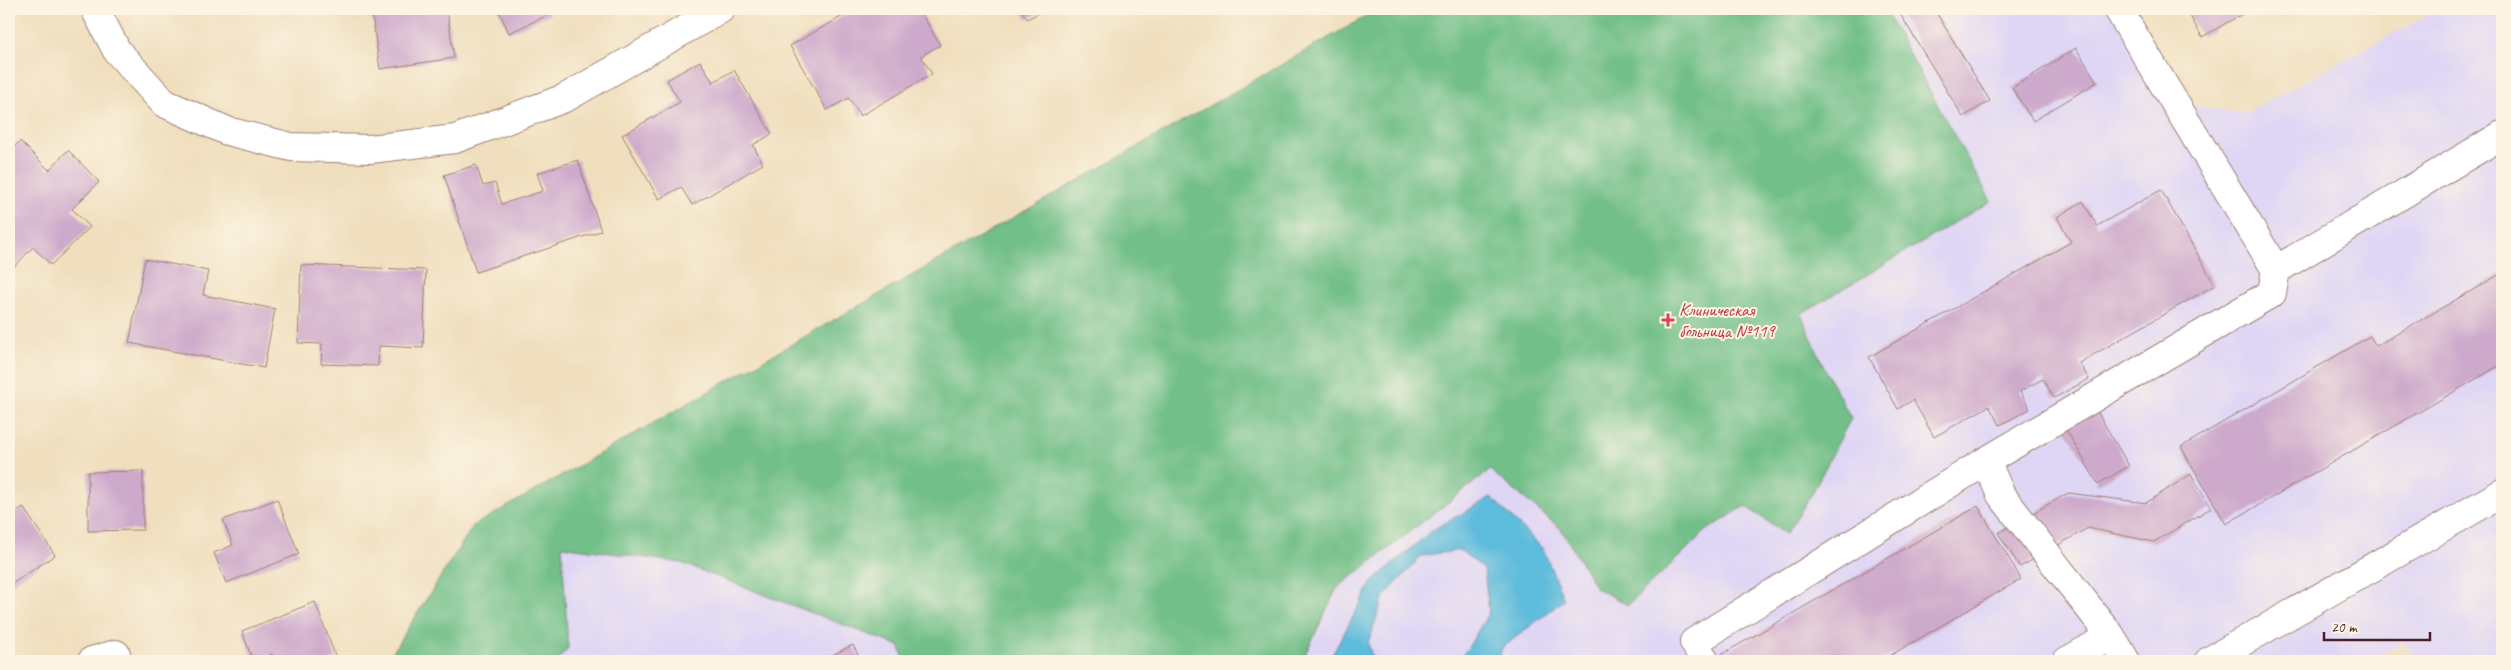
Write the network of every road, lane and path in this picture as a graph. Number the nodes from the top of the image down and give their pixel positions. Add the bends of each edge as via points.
1 (95, 9) edge
2 (722, 9) edge
3 (2118, 9) edge
4 (2502, 134) edge
5 (2276, 270) junction
6 (1986, 461) junction
7 (2502, 493) edge
8 (2111, 636) junction
9 (1704, 661) edge
10 (2067, 661) edge
11 (2126, 661) edge
12 (2209, 661) edge

1 - 2 street via 117,51 164,103 227,131 291,146 370,149 455,139 565,98
3 - 5 street
4 - 5 street
5 - 6 street via 2272,293
6 - 8 street via 2001,495
6 - 9 street via 1694,642
7 - 12 street
8 - 10 street
8 - 11 street

